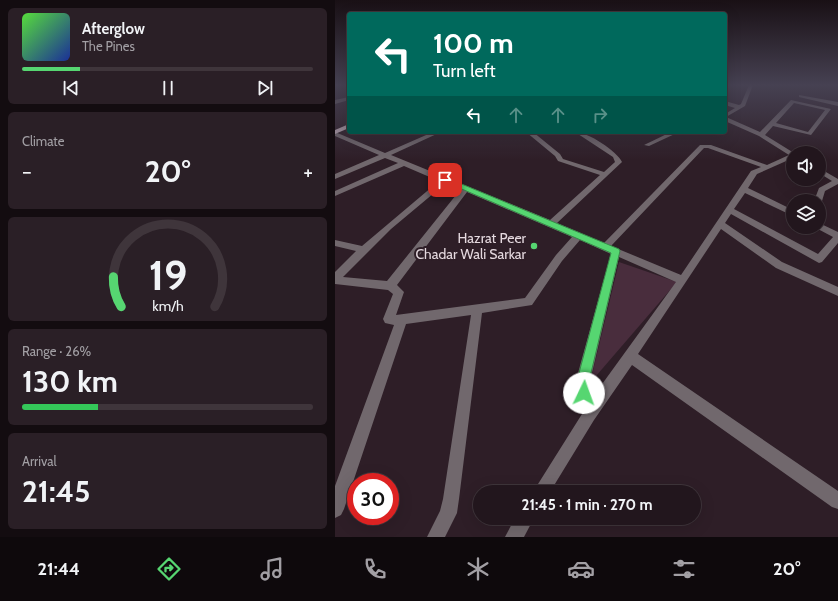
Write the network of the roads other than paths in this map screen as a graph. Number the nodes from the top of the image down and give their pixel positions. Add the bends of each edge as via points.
1 (785, 110) edge
2 (828, 110) edge
3 (727, 118) edge
4 (773, 124) junction
5 (347, 127) edge
6 (335, 133) edge
7 (434, 134) edge
8 (532, 134) edge
9 (581, 134) edge
10 (657, 134) edge
11 (671, 134) edge
12 (761, 136) junction
13 (664, 137) junction
14 (647, 145) dead end
15 (786, 152) edge
16 (387, 155) junction
17 (786, 159) edge
18 (404, 163) junction
19 (767, 167) junction
20 (826, 174) edge
21 (606, 175) junction
22 (335, 177) edge
23 (445, 180) junction
24 (838, 181) edge
25 (465, 189) junction
26 (743, 189) junction
27 (335, 194) edge
28 (821, 194) edge
29 (730, 210) junction
30 (786, 210) edge
31 (551, 224) junction
32 (720, 224) junction
33 (826, 230) edge
34 (579, 235) junction
35 (838, 236) edge
36 (335, 243) edge
37 (362, 249) junction
38 (610, 249) junction
39 (336, 278) edge
40 (683, 280) junction
41 (390, 286) junction
42 (838, 292) edge
43 (477, 309) junction
44 (401, 321) junction
45 (630, 356) junction
46 (589, 415) junction
47 (545, 485) edge
48 (838, 501) edge
49 (335, 509) edge
50 (521, 525) edge
51 (436, 537) edge
52 (514, 537) edge

1 - 4 street
2 - 4 street via 809,134
3 - 12 street
4 - 12 street
5 - 6 main road
6 - 16 street
7 - 16 street
8 - 21 street via 558,155 560,160
9 - 21 street via 618,158 618,164
10 - 13 street
11 - 13 street
12 - 15 street
13 - 14 street
16 - 18 street
16 - 22 street
17 - 19 street
18 - 23 street
18 - 27 street
19 - 26 street via 755,173
19 - 38 street via 709,146 702,146
20 - 24 street
21 - 31 street
23 - 25 street
23 - 37 street
24 - 28 street via 822,190
25 - 31 street
25 - 41 street
26 - 29 street
26 - 30 street
29 - 32 street
29 - 35 street via 819,259
31 - 34 street
32 - 40 street
32 - 42 street via 779,265
33 - 35 street
34 - 38 street
34 - 43 street via 559,258 529,302
36 - 37 street
37 - 39 street
38 - 40 street
38 - 46 street via 585,373 584,393
39 - 41 street
40 - 45 street
41 - 44 street via 399,292 389,319
43 - 44 street
43 - 51 street via 451,499 448,513
44 - 49 street
45 - 46 street
45 - 48 street
46 - 47 street
50 - 52 street

